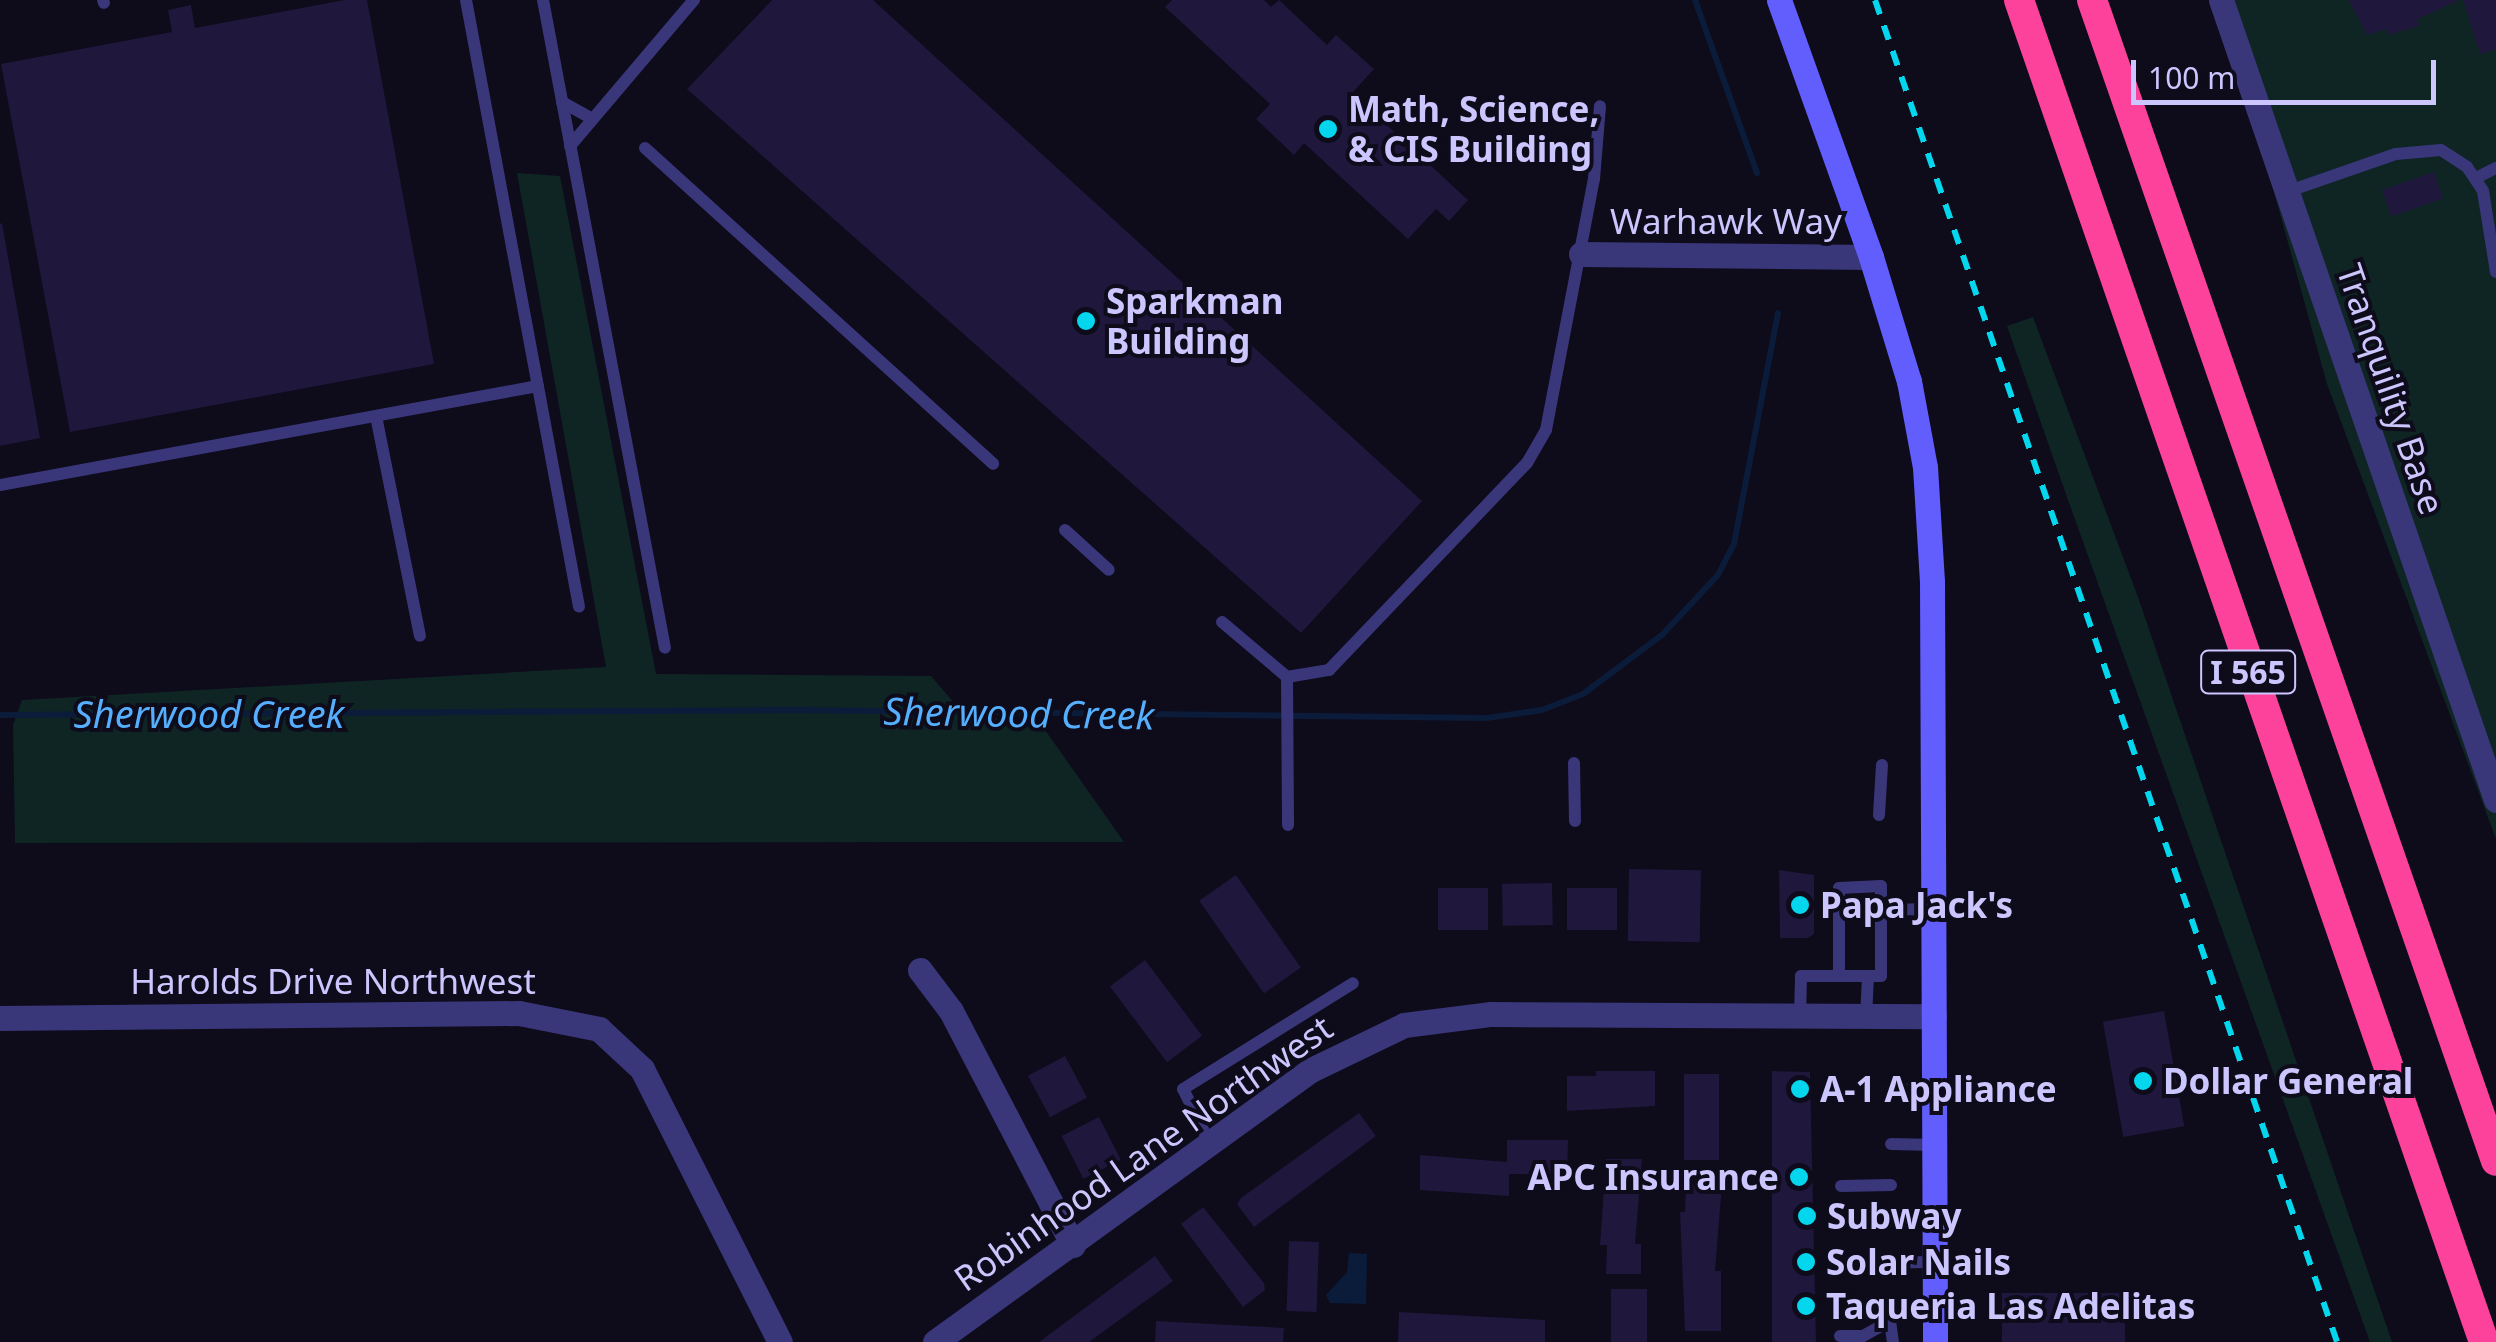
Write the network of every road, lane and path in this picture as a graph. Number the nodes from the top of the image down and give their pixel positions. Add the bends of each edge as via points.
1 (466, 0) edge
2 (543, 0) edge
3 (694, 0) edge
4 (1778, 0) edge
5 (2019, 0) edge
6 (2092, 0) edge
7 (2221, 0) edge
8 (562, 102) junction
9 (1600, 106) dead end
10 (593, 119) junction
11 (570, 146) junction
12 (645, 148) dead end
13 (2496, 168) edge
14 (2476, 178) junction
15 (2286, 192) junction
16 (2492, 205) edge
17 (1580, 254) junction
18 (1871, 258) junction
19 (2496, 272) edge
20 (538, 386) junction
21 (376, 416) junction
22 (993, 464) dead end
23 (0, 484) edge
24 (1065, 530) dead end
25 (1109, 570) dead end
26 (579, 608) dead end
27 (1222, 622) dead end
28 (420, 636) dead end
29 (664, 648) dead end
30 (1287, 676) junction
31 (1574, 763) dead end
32 (1882, 766) dead end
33 (2496, 800) edge
34 (1879, 814) dead end
35 (1575, 821) dead end
36 (1288, 826) dead end
37 (1934, 909) junction
38 (1881, 914) junction
39 (1870, 930) dead end
40 (1850, 948) dead end
41 (1839, 959) junction
42 (920, 970) dead end
43 (1839, 976) junction
44 (1868, 976) junction
45 (1354, 983) dead end
46 (1934, 1016) junction
47 (1866, 1017) junction
48 (0, 1018) edge
49 (1800, 1018) junction
50 (1934, 1089) junction
51 (1891, 1090) dead end
52 (1210, 1144) junction
53 (1890, 1144) dead end
54 (1935, 1145) junction
55 (2496, 1161) edge
56 (1891, 1185) dead end
57 (1841, 1186) dead end
58 (1935, 1214) junction
59 (1891, 1215) dead end
60 (1073, 1244) junction
61 (1935, 1262) junction
62 (1841, 1263) dead end
63 (1840, 1336) dead end
64 (780, 1342) edge
65 (935, 1342) edge
66 (1893, 1342) edge
67 (1936, 1342) edge
68 (2484, 1342) edge

1 - 20 lane
2 - 8 lane
3 - 10 lane
4 - 18 main road
5 - 68 highway, I 565
6 - 55 highway, I 565
7 - 15 street, Tranquility Base
8 - 10 lane
8 - 11 lane
9 - 17 lane
10 - 11 lane
11 - 29 lane
12 - 22 lane
13 - 14 lane
14 - 15 lane via 2460,160 2422,148
14 - 16 lane
15 - 33 street, Tranquility Base
16 - 19 lane
17 - 18 street, Warhawk Way
17 - 30 lane via 1537,448 1344,660 1314,675
18 - 37 main road via 1910,382 1926,467
20 - 21 lane
20 - 26 lane
21 - 23 lane
21 - 28 lane
24 - 25 lane
27 - 30 lane
30 - 36 lane
31 - 35 lane
32 - 34 lane
37 - 38 lane
37 - 46 main road
38 - 39 lane
38 - 41 lane via 1882,886 1839,888
38 - 44 lane via 1881,976
40 - 41 lane
41 - 43 lane
42 - 60 street via 950,1011
43 - 44 lane
43 - 49 lane via 1801,976
44 - 47 lane
45 - 52 lane via 1183,1090
46 - 47 street, Robinhood Lane Northwest
46 - 50 main road
47 - 49 street, Robinhood Lane Northwest
48 - 64 street, Harolds Drive Northwest via 519,1013 599,1028 642,1068
49 - 52 street, Robinhood Lane Northwest via 1491,1014 1420,1021 1341,1051
50 - 51 lane
50 - 54 main road
52 - 60 street, Robinhood Lane Northwest
53 - 54 lane
54 - 58 main road
56 - 57 lane
58 - 59 lane
58 - 61 main road
60 - 65 street, Robinhood Lane Northwest
61 - 62 lane
61 - 67 main road
63 - 66 lane via 1863,1336 1890,1321

